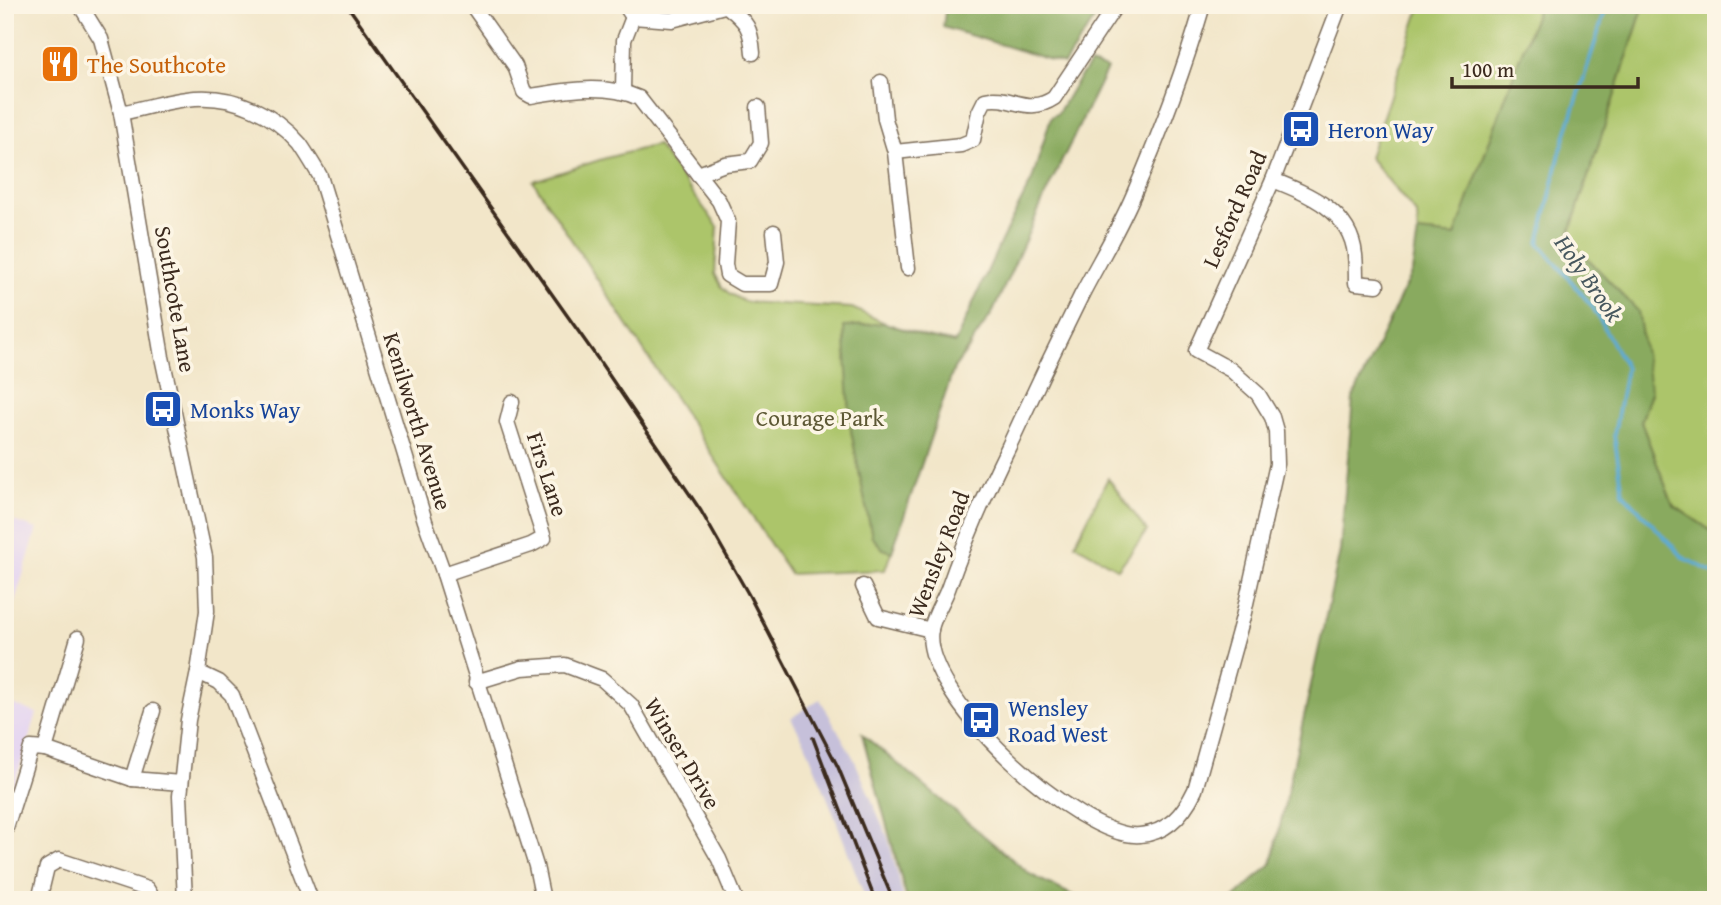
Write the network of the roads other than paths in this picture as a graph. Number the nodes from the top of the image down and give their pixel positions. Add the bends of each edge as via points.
1 (80, 5) edge
2 (472, 5) edge
3 (1116, 5) edge
4 (1203, 5) edge
5 (1340, 5) edge
6 (728, 6) edge
7 (629, 11) edge
8 (753, 53) dead end
9 (881, 82) dead end
10 (623, 91) junction
11 (758, 107) dead end
12 (121, 113) junction
13 (895, 152) junction
14 (698, 174) junction
15 (1273, 180) junction
16 (774, 232) dead end
17 (908, 268) dead end
18 (1377, 285) dead end
19 (1196, 351) joint
20 (512, 402) dead end
21 (444, 574) junction
22 (863, 586) dead end
23 (931, 630) junction
24 (78, 638) dead end
25 (198, 672) junction
26 (476, 682) junction
27 (153, 711) dead end
28 (38, 749) junction
29 (132, 779) junction
30 (181, 783) junction
31 (5, 831) edge
32 (39, 900) edge
33 (154, 900) edge
34 (185, 900) edge
35 (311, 900) edge
36 (542, 900) edge
37 (736, 900) edge

1 - 12 street, Southcote Lane via 104,46
2 - 10 street via 515,66 524,92 531,96 564,90
3 - 13 street via 1054,98 1030,106 997,97 985,100 973,140
4 - 23 street, Wensley Road via 1190,51 1132,198 979,508
5 - 15 street, Lesford Road
6 - 7 street via 672,20
6 - 8 street via 744,20
7 - 10 street
9 - 13 street
10 - 14 street via 639,99
11 - 14 street via 761,143 750,161
12 - 21 street, Kenilworth Avenue via 192,98 225,100 246,105 275,122 299,144 320,176
12 - 25 street, Southcote Lane via 162,357 205,557 207,611
13 - 17 street
14 - 16 street via 728,221 725,264 727,275 736,283 771,284 777,262
15 - 18 street via 1332,210 1355,252 1356,283
15 - 19 street, Lesford Road
19 - 23 street, Wensley Road via 1231,370 1258,394 1276,431 1276,464 1229,670 1195,790 1180,815 1164,829 1140,835 1115,832 1034,782 969,717 933,657
20 - 21 street, Firs Lane via 507,422 544,538
21 - 26 street, Kenilworth Avenue
22 - 23 street via 878,617
24 - 28 street
25 - 30 street, Southcote Lane
25 - 35 street via 232,695
26 - 36 street, Kenilworth Avenue via 536,866
26 - 37 street, Winser Drive via 522,668 565,665 602,679 631,705 719,859
27 - 29 street
28 - 29 street
28 - 31 street
29 - 30 street
30 - 34 street, Southcote Lane
32 - 33 street via 47,867 59,860 147,889

